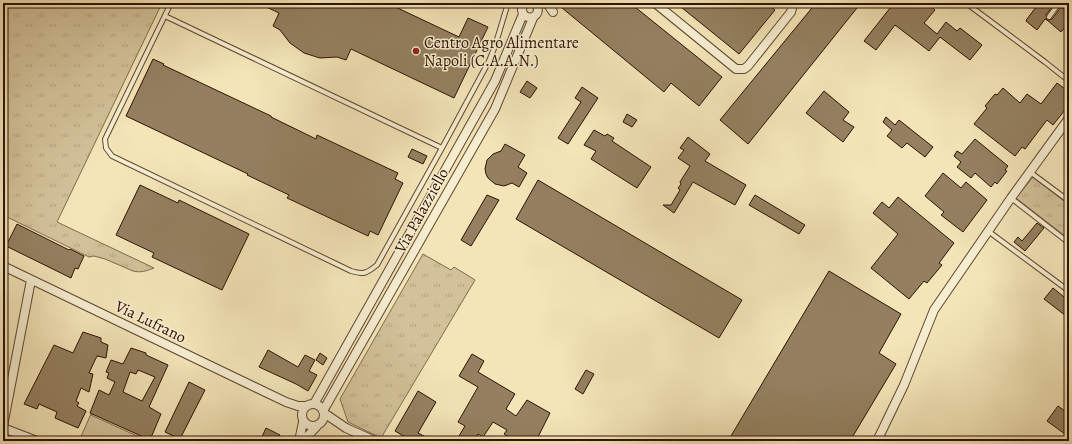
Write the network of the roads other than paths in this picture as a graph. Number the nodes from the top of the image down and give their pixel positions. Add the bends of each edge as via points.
1 (171, 3) edge
2 (508, 3) edge
3 (525, 3) edge
4 (547, 3) edge
5 (655, 3) edge
6 (790, 3) edge
7 (966, 3) edge
8 (1059, 3) edge
9 (536, 9) edge
10 (553, 12) dead end
11 (523, 14) junction
12 (165, 16) junction
13 (1049, 17) dead end
14 (1069, 81) edge
15 (1068, 122) edge
16 (442, 148) junction
17 (1030, 172) junction
18 (1011, 198) junction
19 (1069, 201) edge
20 (988, 231) junction
21 (1069, 243) edge
22 (3, 266) edge
23 (31, 280) junction
24 (1069, 292) edge
25 (286, 402) junction
26 (310, 405) junction
27 (324, 412) junction
28 (302, 419) junction
29 (319, 425) junction
30 (3, 427) edge
31 (346, 428) junction
32 (37, 441) edge
33 (298, 441) edge
34 (303, 441) edge
35 (375, 441) edge
36 (877, 441) edge

1 - 12 lane
2 - 16 lane via 489,62
3 - 11 street, Via Palazziello
4 - 10 street
5 - 6 street via 738,70 748,66 792,12
7 - 14 lane
8 - 13 lane
9 - 11 street via 527,18
9 - 27 street, Via Palazziello via 495,109
11 - 26 street, Via Palazziello via 495,81
12 - 16 lane
12 - 16 lane via 105,139 106,148 112,156 351,271 362,274 377,265
15 - 17 street
17 - 18 street
17 - 19 lane
18 - 20 street
18 - 21 lane
20 - 24 lane
20 - 36 street via 934,310 904,386
22 - 23 street, Via Lufrano
23 - 25 street, Via Lufrano
23 - 30 street
25 - 26 street via 298,406
25 - 28 street
26 - 27 street via 320,406
26 - 28 street via 302,412
27 - 29 street
27 - 31 street via 331,420
28 - 29 street via 309,426
28 - 33 street
29 - 31 street
29 - 34 street
30 - 32 street
31 - 35 street

